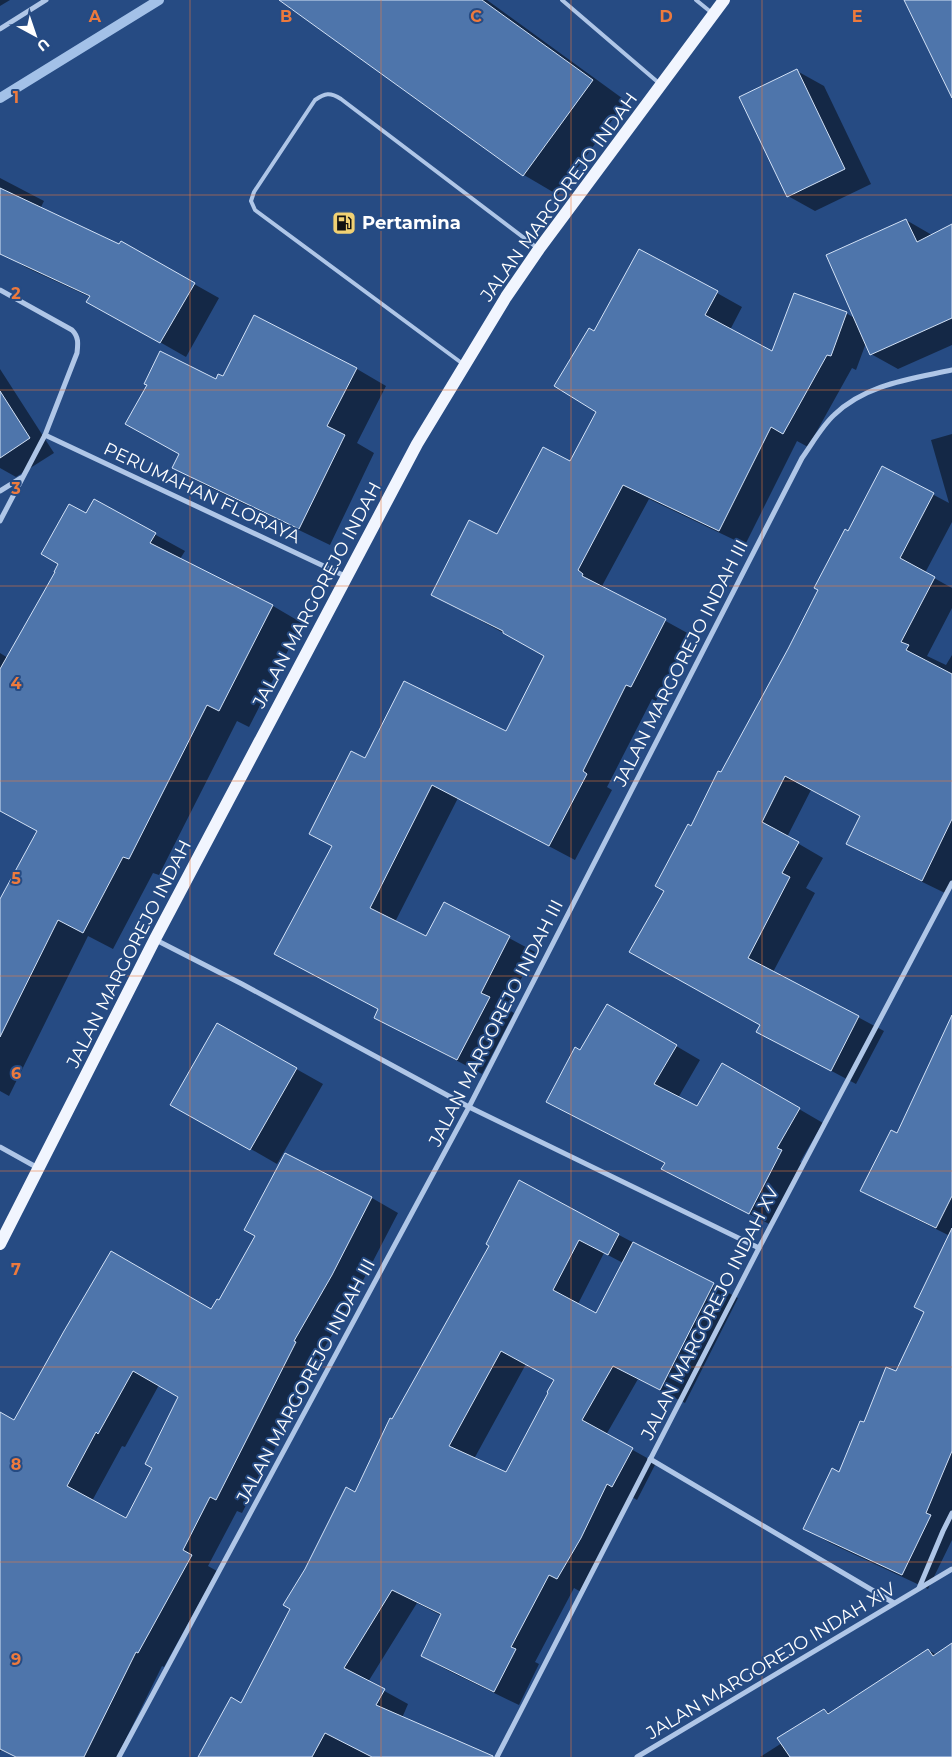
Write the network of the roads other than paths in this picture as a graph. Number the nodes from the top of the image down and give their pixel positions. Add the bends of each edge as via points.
1 (46, 0) edge
2 (562, 0) edge
3 (696, 0) edge
4 (724, 0) edge
5 (714, 14) junction
6 (0, 29) edge
7 (661, 86) junction
8 (538, 249) junction
9 (0, 290) edge
10 (465, 365) junction
11 (952, 370) edge
12 (44, 435) junction
13 (22, 478) junction
14 (0, 491) edge
15 (0, 521) edge
16 (347, 577) junction
17 (952, 883) edge
18 (155, 939) junction
19 (469, 1107) junction
20 (0, 1147) edge
21 (38, 1168) junction
22 (0, 1244) edge
23 (759, 1248) junction
24 (650, 1459) junction
25 (952, 1513) edge
26 (952, 1569) edge
27 (918, 1589) junction
28 (894, 1603) junction
29 (119, 1757) edge
30 (496, 1757) edge
31 (637, 1757) edge

1 - 6 street
2 - 7 lane
3 - 5 lane
4 - 5 main road, JALAN MARGOREJO INDAH
5 - 7 main road, JALAN MARGOREJO INDAH
7 - 8 main road, JALAN MARGOREJO INDAH
8 - 10 main road, JALAN MARGOREJO INDAH
8 - 10 lane via 330,93 315,100 254,192 251,201 255,210
9 - 12 street via 72,330 77,336 78,353
10 - 16 main road, JALAN MARGOREJO INDAH via 417,444
11 - 19 street, JALAN MARGOREJO INDAH III via 880,387 856,397 833,415 802,458
12 - 13 street
12 - 16 street, PERUMAHAN FLORAYA
13 - 14 street
13 - 15 street
16 - 18 main road, JALAN MARGOREJO INDAH
17 - 23 street, JALAN MARGOREJO INDAH XV
18 - 19 street
18 - 21 main road, JALAN MARGOREJO INDAH
19 - 23 street
19 - 29 street, JALAN MARGOREJO INDAH III
20 - 21 street
21 - 22 main road, JALAN MARGOREJO INDAH
23 - 24 street, JALAN MARGOREJO INDAH XV
24 - 28 street
24 - 30 street, JALAN MARGOREJO INDAH XV
25 - 27 street, JALAN MARGOREJO INDAH XIV
26 - 27 street, JALAN MARGOREJO INDAH XIV
27 - 28 street, JALAN MARGOREJO INDAH XIV
28 - 31 street, JALAN MARGOREJO INDAH XIV

